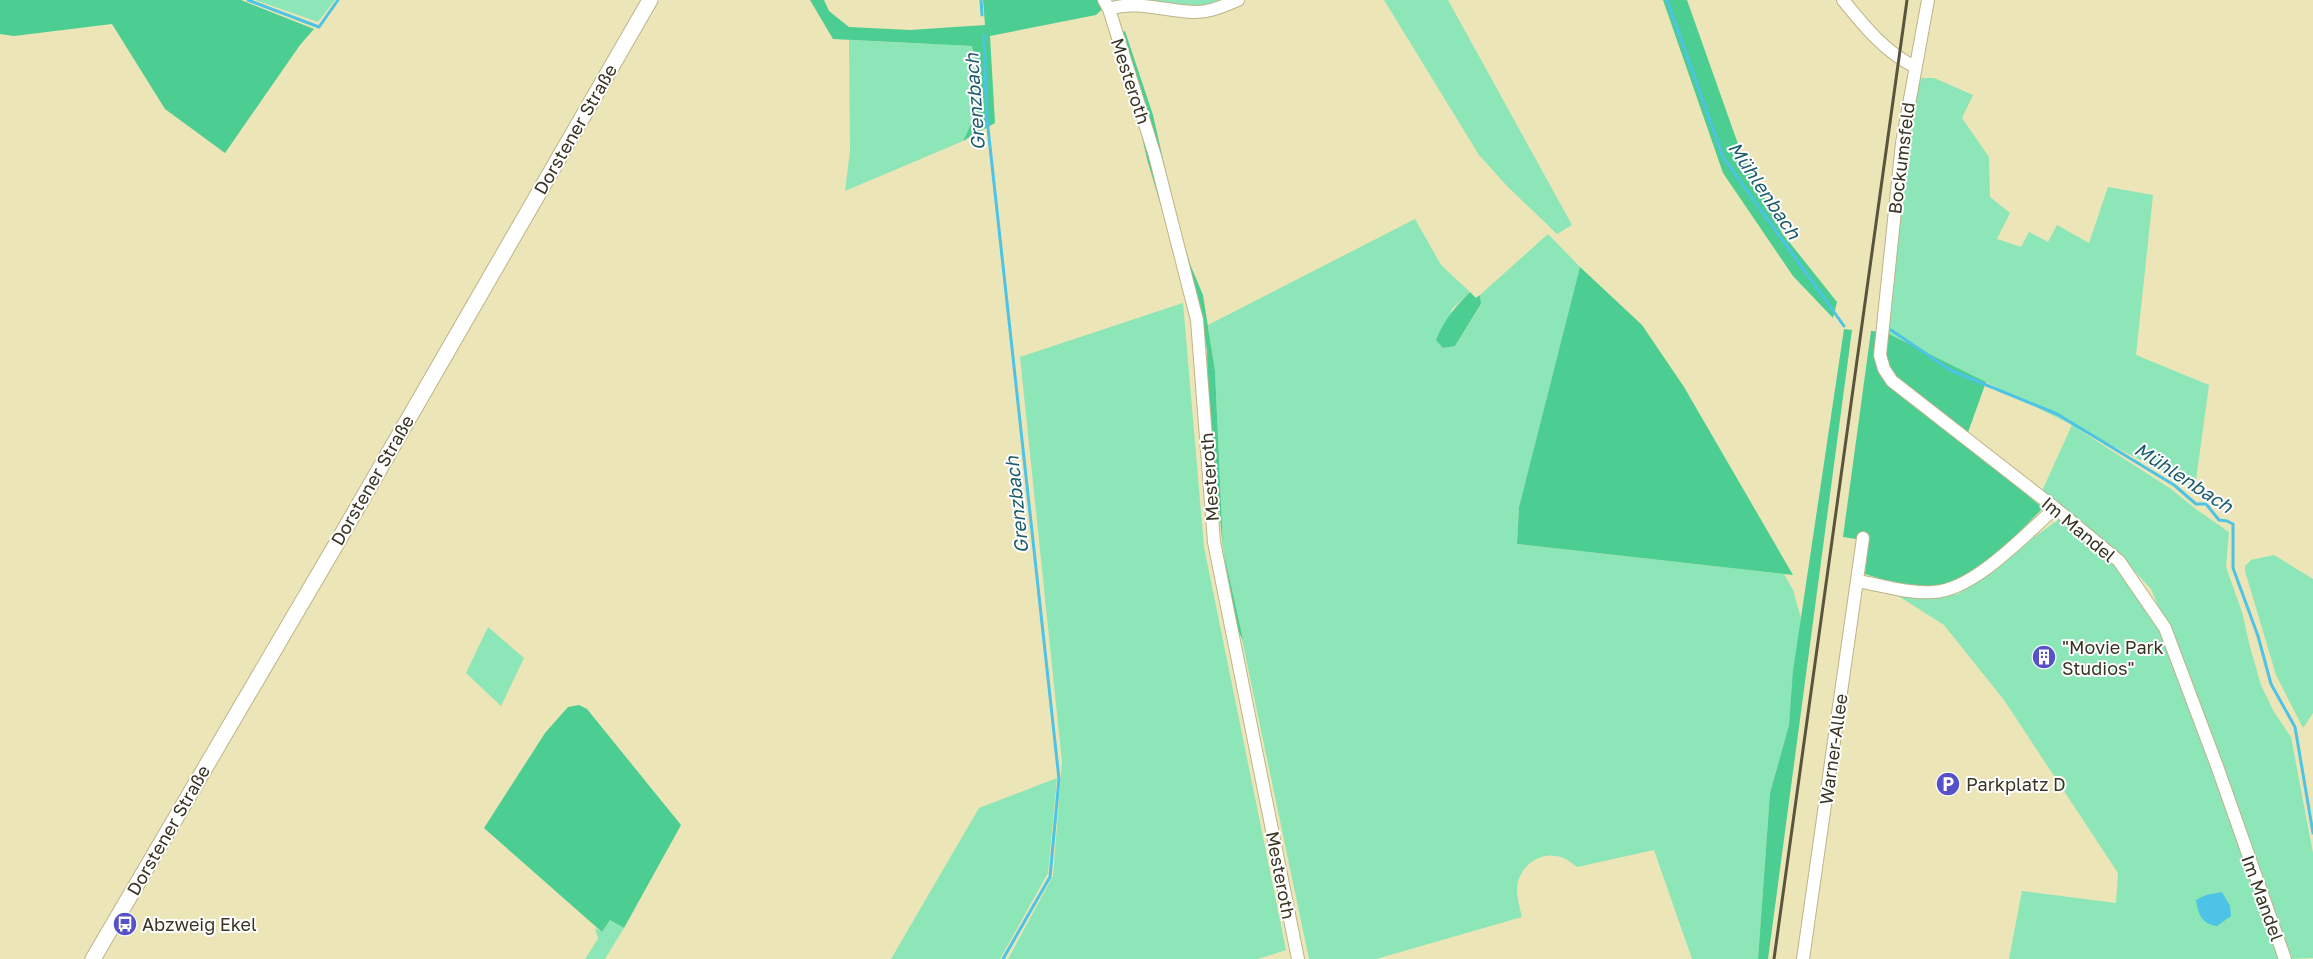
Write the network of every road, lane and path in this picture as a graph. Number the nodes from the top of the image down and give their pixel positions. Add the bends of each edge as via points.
1 (650, 0) edge
2 (1238, 0) edge
3 (1843, 0) edge
4 (1928, 0) edge
5 (1106, 4) edge
6 (1915, 67) junction
7 (1884, 318) joint
8 (2055, 508) junction
9 (1863, 538) dead end
10 (1857, 581) junction
11 (93, 959) edge
12 (1298, 959) edge
13 (1803, 959) edge
14 (2285, 959) edge

1 - 11 main road, Dorstener Straße
2 - 5 street via 1214,10 1194,12
3 - 6 street via 1878,41
4 - 6 street, Bockumsfeld
5 - 12 street, Mesteroth via 1155,156 1197,320 1214,542
6 - 7 street, Bockumsfeld via 1902,143
7 - 8 street, Im Mandel via 1880,354 1892,381
8 - 10 street via 1998,559 1954,589 1912,592
8 - 14 street, Im Mandel via 2119,561 2166,628
9 - 10 street, Warner-Allee
10 - 13 street, Warner-Allee

